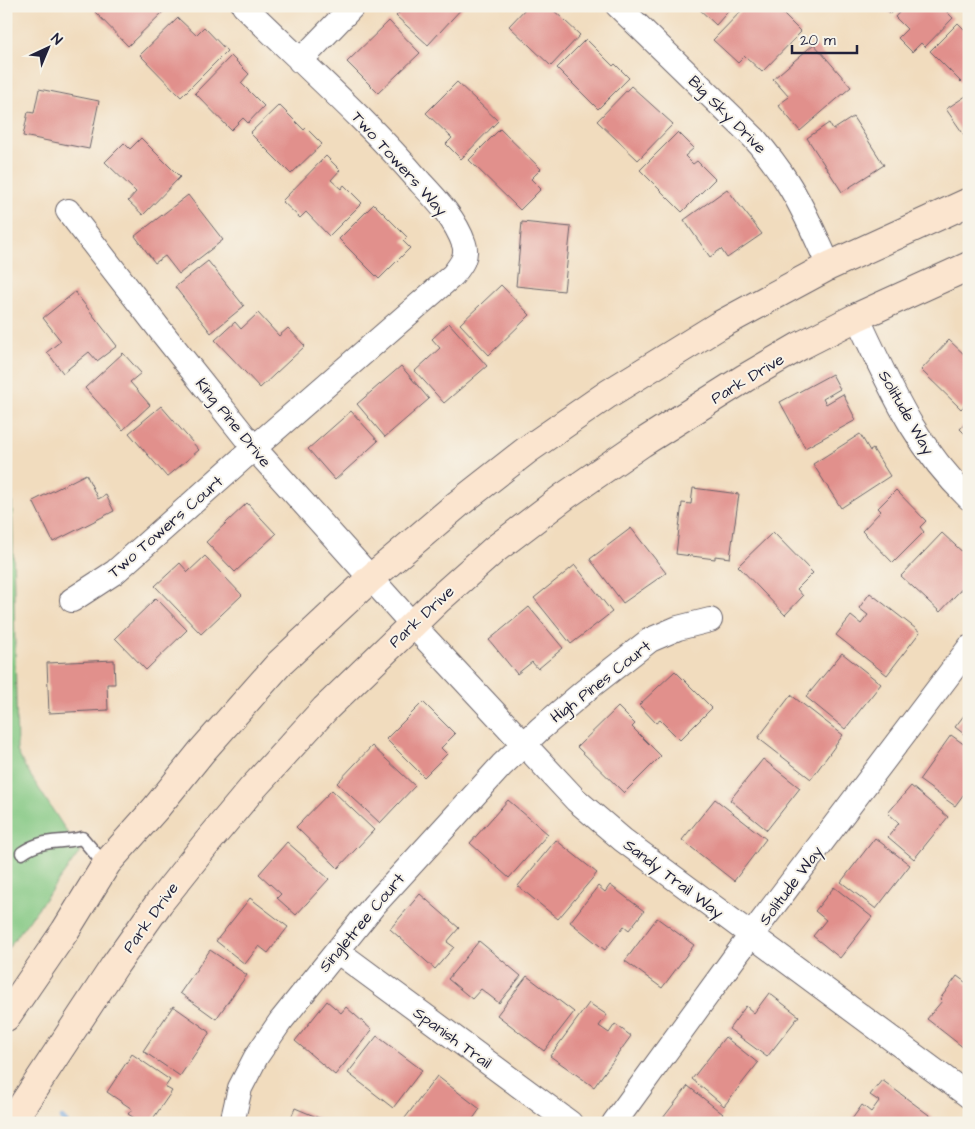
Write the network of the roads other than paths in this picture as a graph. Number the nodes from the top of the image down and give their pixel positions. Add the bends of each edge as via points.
1 (244, 6) edge
2 (353, 6) edge
3 (618, 6) edge
4 (300, 61) junction
5 (969, 202) edge
6 (68, 211) dead end
7 (829, 266) junction
8 (969, 266) edge
9 (857, 317) junction
10 (254, 448) junction
11 (969, 498) edge
12 (372, 578) junction
13 (72, 600) dead end
14 (710, 620) dead end
15 (412, 624) junction
16 (969, 648) edge
17 (524, 744) junction
18 (22, 853) dead end
19 (106, 866) junction
20 (752, 936) junction
21 (337, 951) junction
22 (6, 1017) edge
23 (969, 1096) edge
24 (11, 1123) edge
25 (232, 1123) edge
26 (570, 1123) edge
27 (614, 1123) edge

1 - 4 street, Two Towers Way
2 - 4 street
3 - 7 street, Big Sky Drive via 754,138 787,182
4 - 10 street, Two Towers Way via 398,157 444,208 457,227 464,246 464,261 454,274
5 - 7 main road
6 - 10 street, King Pine Drive
7 - 12 main road via 718,326 608,394 473,492
8 - 9 main road, Park Drive
9 - 11 street, Solitude Way via 897,402 920,440
9 - 15 main road, Park Drive via 745,378 565,496 494,550
10 - 12 street, King Pine Drive
10 - 13 street, Two Towers Court via 115,572
12 - 15 street, King Pine Drive
12 - 19 main road via 279,664 202,750
14 - 17 street, High Pines Court via 678,628 650,640
15 - 17 street, Sandy Trail Way
15 - 24 main road, Park Drive via 324,709 206,844 115,965
16 - 20 street, Solitude Way
17 - 20 street, Sandy Trail Way via 597,820
17 - 21 street, Singletree Court via 405,870
18 - 19 lane via 42,842 82,838
19 - 22 main road
20 - 23 street, Sandy Trail Way
20 - 27 street, Solitude Way
21 - 25 street, Singletree Court via 256,1057 240,1088
21 - 26 street, Spanish Trail

